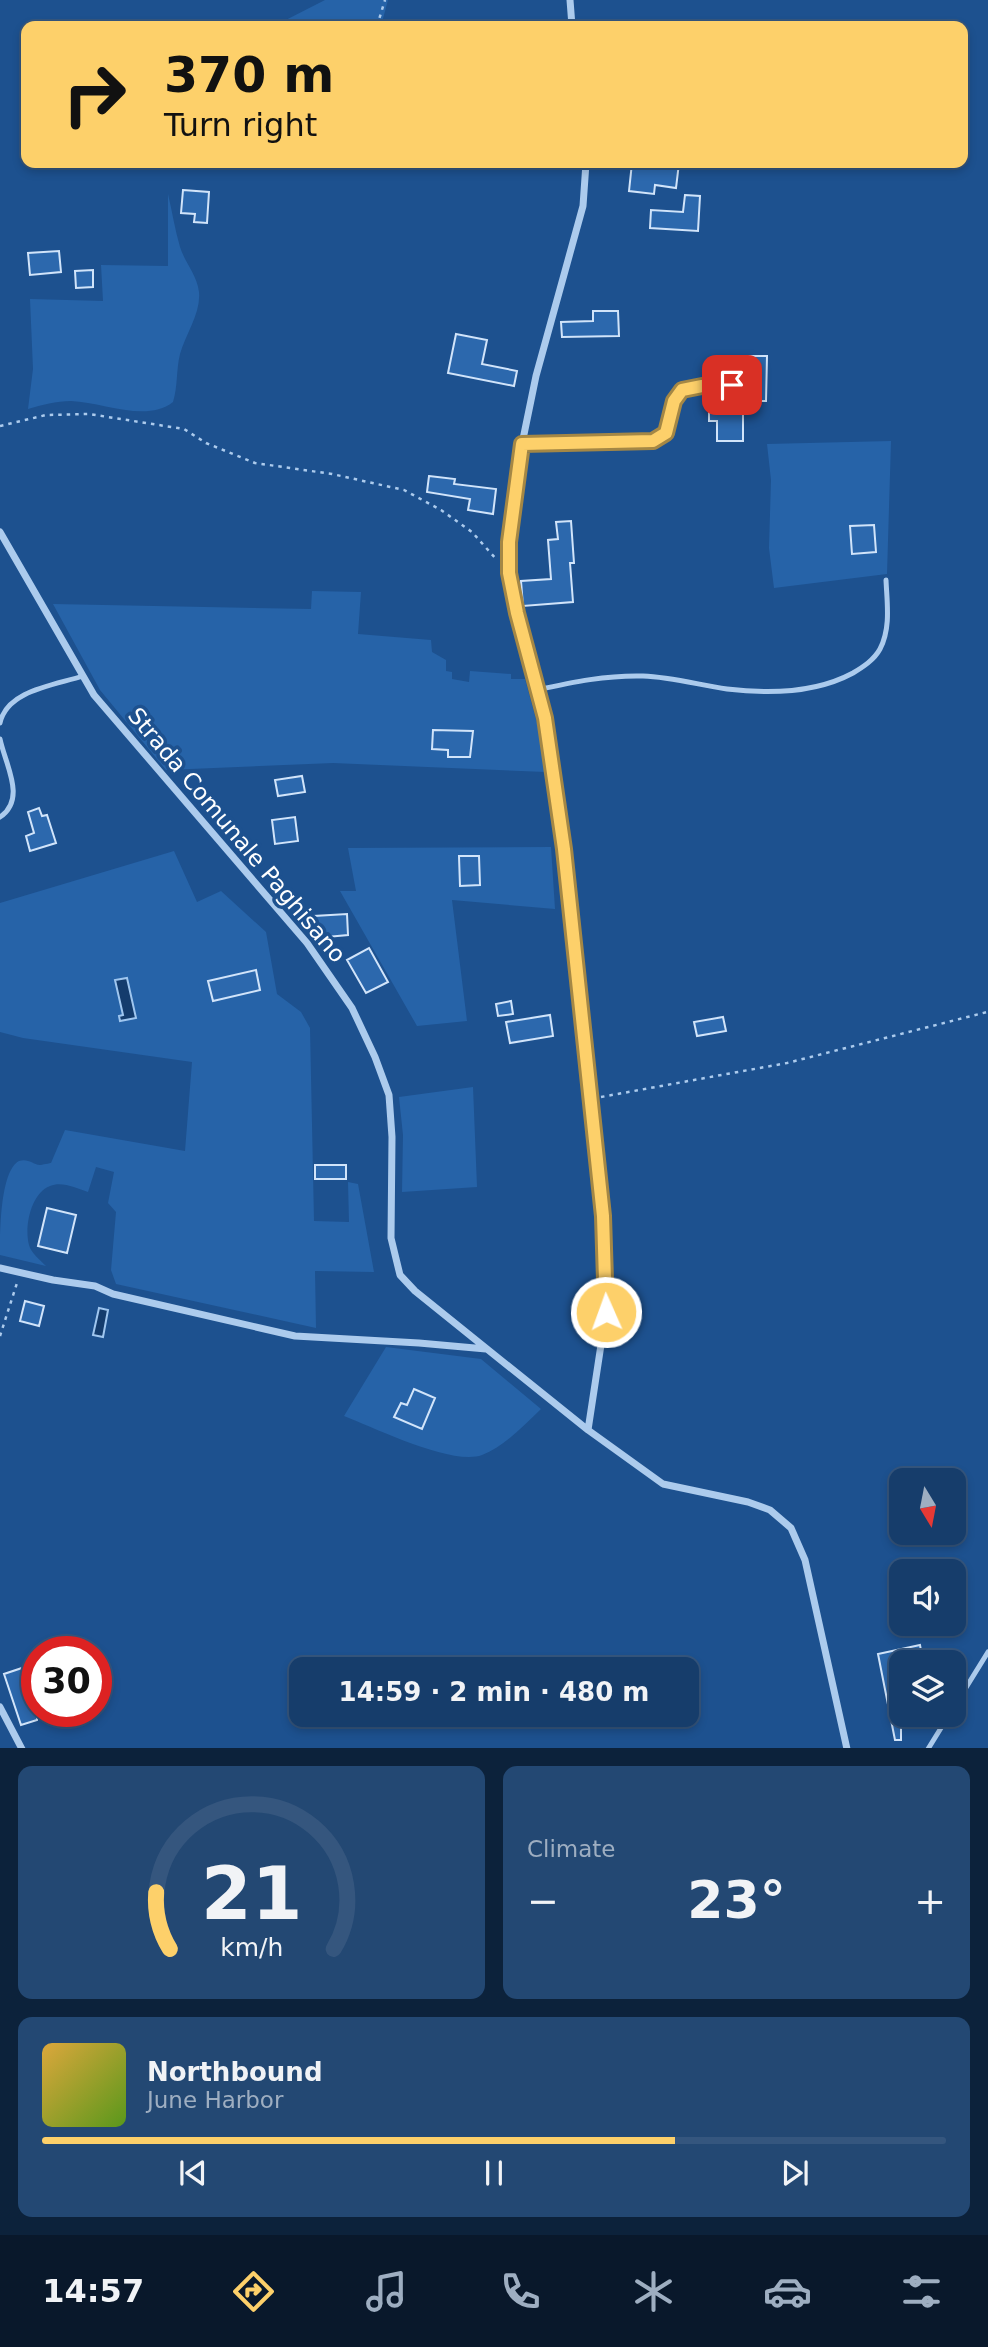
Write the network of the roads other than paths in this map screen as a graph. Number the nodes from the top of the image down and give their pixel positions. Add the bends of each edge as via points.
1 (570, 0) edge
2 (572, 21) edge
3 (586, 168) edge
4 (732, 385) dead end
5 (522, 444) junction
6 (0, 533) edge
7 (886, 580) dead end
8 (83, 677) junction
9 (537, 690) junction
10 (0, 723) edge
11 (0, 739) edge
12 (0, 817) edge
13 (0, 1268) edge
14 (486, 1349) junction
15 (588, 1430) junction
16 (988, 1652) edge
17 (966, 1688) edge
18 (0, 1707) edge
19 (941, 1727) edge
20 (22, 1748) edge
21 (847, 1748) edge
22 (928, 1748) edge

1 - 2 street
3 - 5 street via 583,206
4 - 5 lane via 682,390 674,401 666,433 653,441
5 - 9 street via 509,573
6 - 8 street, Strada Comunale Paghisano
7 - 9 lane via 887,624 880,648 862,667 829,683 765,691 611,676
8 - 10 lane via 18,699 7,707
8 - 14 street, Strada Comunale Paghisano via 307,943 352,1008 389,1095 391,1238 400,1275
9 - 15 street via 564,849 603,1216 606,1312
11 - 12 lane via 14,793 10,810
13 - 14 street via 95,1286 295,1336
14 - 15 street, Strada Comunale Paghisano
15 - 21 street, Strada Comunale Paghisano via 663,1484 748,1502 770,1510 791,1528 805,1560
16 - 17 lane
18 - 20 street
19 - 22 lane

